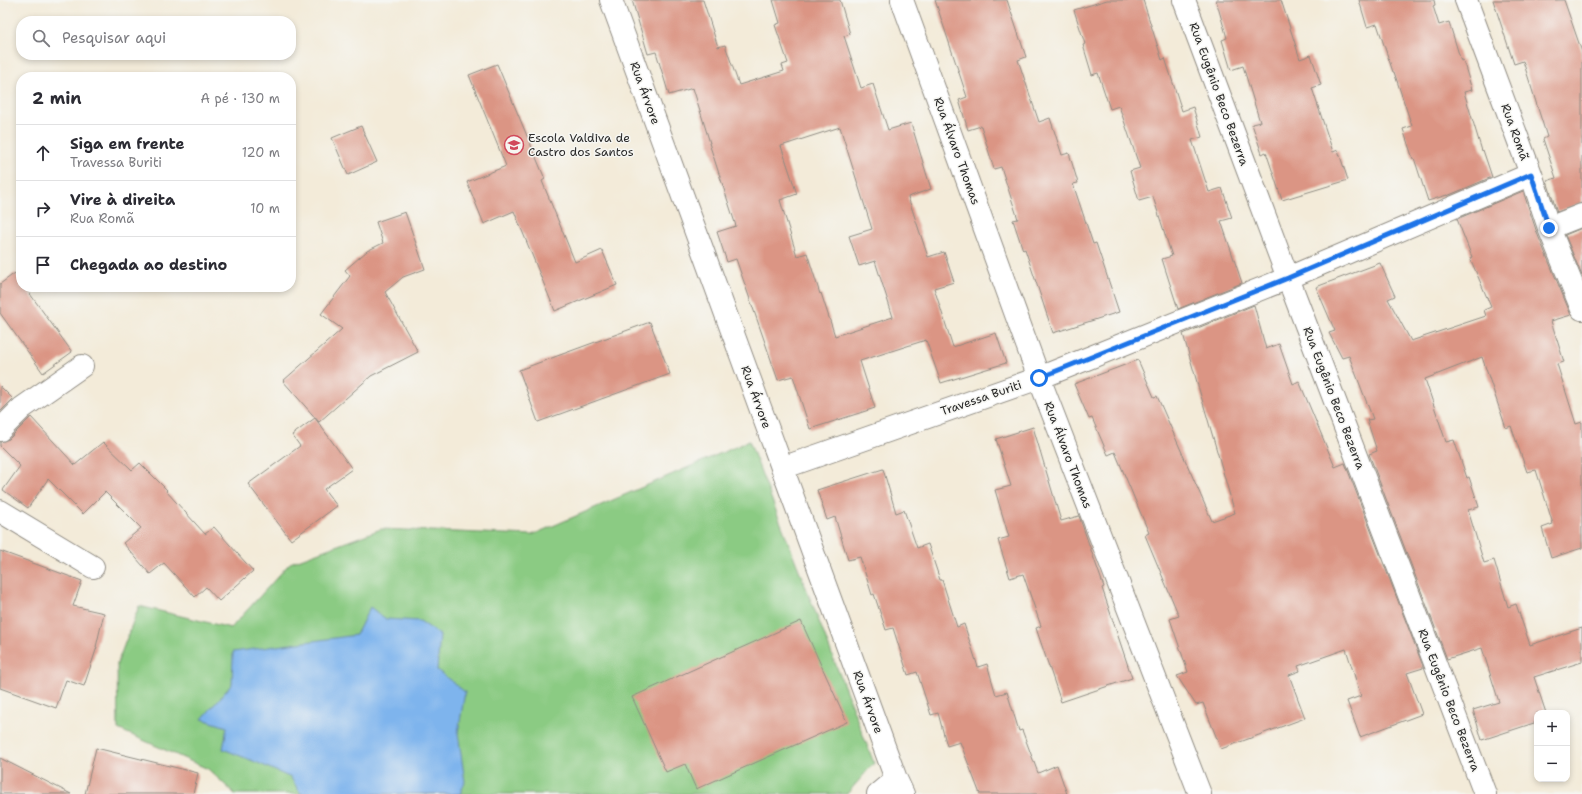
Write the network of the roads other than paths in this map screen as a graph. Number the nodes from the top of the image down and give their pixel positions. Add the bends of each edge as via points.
1 (612, 0) edge
2 (902, 0) edge
3 (1184, 0) edge
4 (1466, 0) edge
5 (1531, 174) junction
6 (1582, 215) edge
7 (1549, 228) junction
8 (1288, 278) junction
9 (1582, 309) edge
10 (82, 366) dead end
11 (1039, 378) junction
12 (0, 430) edge
13 (782, 468) junction
14 (0, 511) edge
15 (92, 567) dead end
16 (899, 786) edge
17 (878, 794) edge
18 (1200, 794) edge
19 (1485, 794) edge

1 - 13 street, Rua Árvore
2 - 11 street, Rua Álvaro Thomas
3 - 8 street, Rua Eugênio Beco Bezerra
4 - 5 street, Rua Romã
5 - 7 street, Rua Romã
5 - 8 street, Travessa Buriti
6 - 7 street
7 - 9 street, Rua Romã
8 - 11 street, Travessa Buriti
8 - 19 street, Rua Eugênio Beco Bezerra
10 - 12 street via 22,408
11 - 13 street, Travessa Buriti
11 - 18 street, Rua Álvaro Thomas
13 - 16 street, Rua Árvore
14 - 15 street
16 - 17 street

